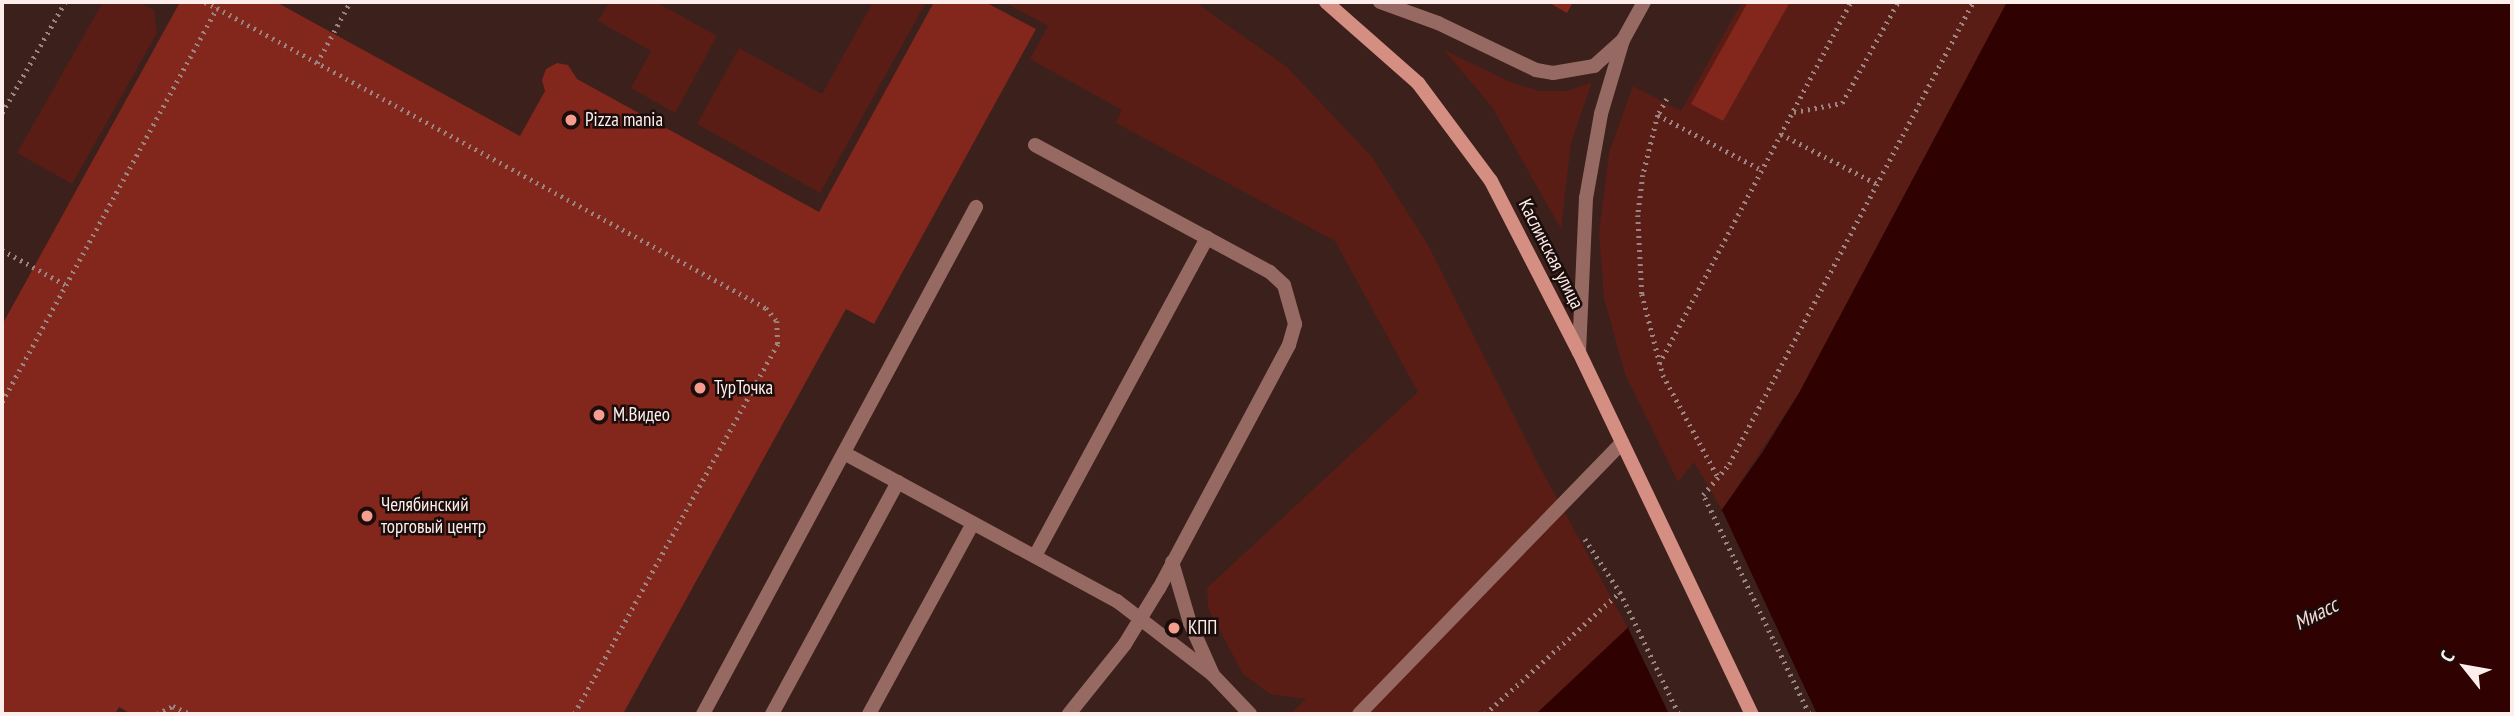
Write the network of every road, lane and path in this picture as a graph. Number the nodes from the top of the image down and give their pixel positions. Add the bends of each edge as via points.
1 (65, 2) edge
2 (205, 2) edge
3 (350, 2) edge
4 (1326, 2) edge
5 (1380, 2) edge
6 (1644, 2) edge
7 (1851, 2) edge
8 (1898, 2) edge
9 (1973, 2) edge
10 (217, 8) junction
11 (1623, 40) junction
12 (317, 63) junction
13 (1667, 99) dead end
14 (1793, 112) junction
15 (2, 113) edge
16 (1658, 116) junction
17 (1781, 134) junction
18 (1035, 145) dead end
19 (1762, 170) junction
20 (1877, 184) junction
21 (976, 207) dead end
22 (1207, 238) junction
23 (2, 250) edge
24 (66, 285) junction
25 (1579, 352) junction
26 (1660, 364) junction
27 (2, 402) edge
28 (1622, 443) junction
29 (844, 453) junction
30 (1719, 480) junction
31 (898, 482) junction
32 (973, 523) junction
33 (1585, 540) dead end
34 (1035, 556) junction
35 (1172, 562) junction
36 (1620, 592) junction
37 (1141, 618) junction
38 (1213, 675) junction
39 (157, 714) edge
40 (190, 714) edge
41 (575, 714) edge
42 (702, 714) edge
43 (772, 714) edge
44 (869, 714) edge
45 (1069, 714) edge
46 (1250, 714) edge
47 (1359, 714) edge
48 (1485, 714) edge
49 (1679, 714) edge
50 (1752, 714) edge
51 (1809, 714) edge

1 - 15 path
2 - 10 path
3 - 12 path
4 - 25 main road, Каслинская улица via 1418,83 1463,138 1515,223
5 - 11 street via 1438,23 1536,71 1594,66
6 - 11 street
7 - 14 path
8 - 14 path via 1846,98 1832,108
9 - 20 path
10 - 12 path
10 - 24 path
11 - 25 street via 1601,114 1586,198
12 - 41 path via 766,308 777,321 778,344
13 - 16 path
14 - 17 path
16 - 19 path
16 - 26 path via 1643,175 1638,254 1647,317
17 - 19 path
17 - 20 path
18 - 22 street
19 - 26 path
20 - 30 path
21 - 29 street
22 - 34 street
22 - 35 street via 1270,272 1284,285 1295,324 1289,345
23 - 24 path
24 - 27 path
25 - 28 main road, Каслинская улица
26 - 30 path
28 - 47 street
28 - 50 main road, Каслинская улица
29 - 31 street
29 - 42 street
30 - 51 path via 1703,495
31 - 32 street
31 - 43 street
32 - 34 street
32 - 44 street
33 - 36 path
34 - 37 street
35 - 37 street
35 - 38 street via 1190,623
36 - 48 path
36 - 49 path
37 - 38 street
37 - 45 street
38 - 46 street
39 - 40 path via 173,706

